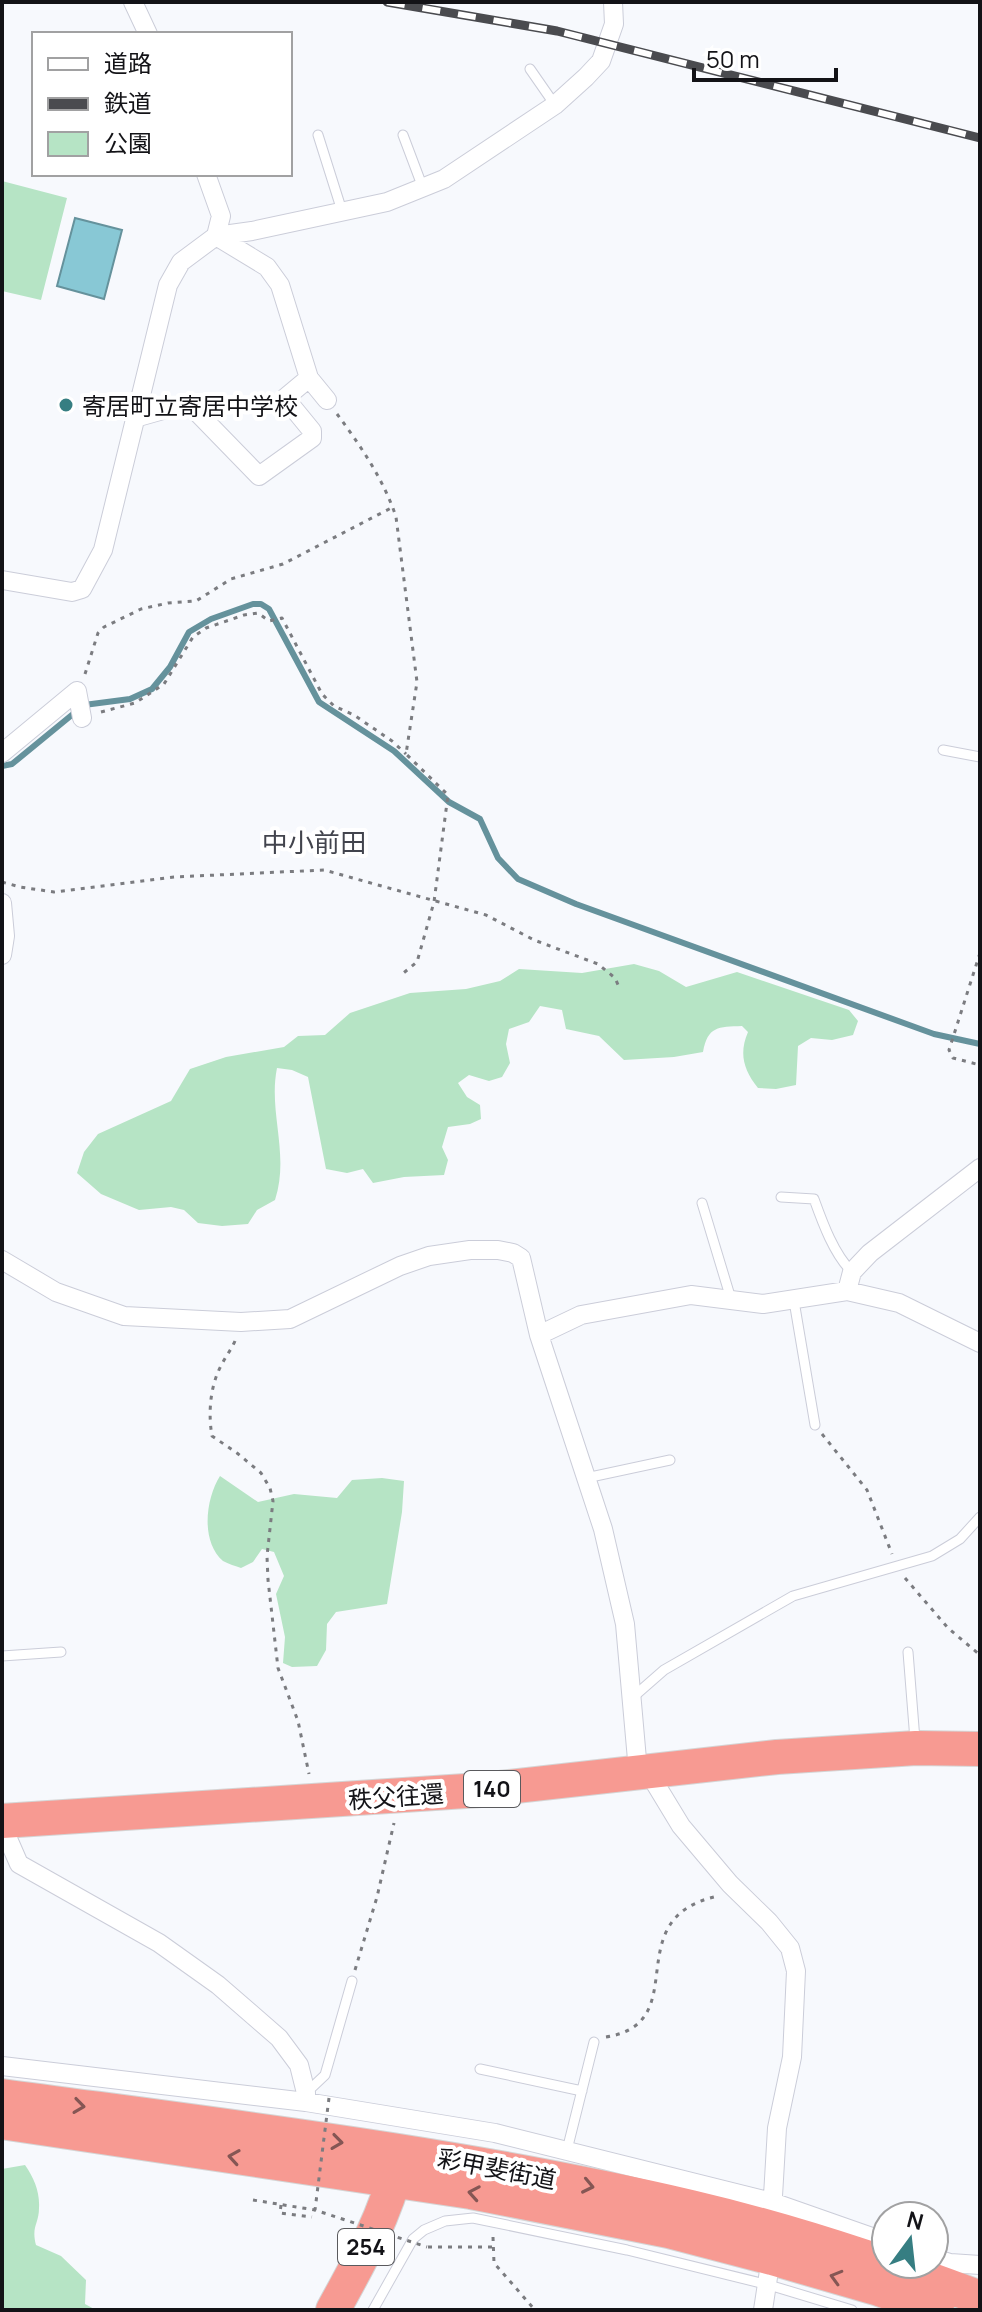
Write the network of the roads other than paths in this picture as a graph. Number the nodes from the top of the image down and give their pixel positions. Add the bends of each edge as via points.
1 (133, 2) edge
2 (613, 2) edge
3 (147, 32) edge
4 (530, 69) dead end
5 (555, 105) junction
6 (318, 135) dead end
7 (403, 135) dead end
8 (207, 176) edge
9 (423, 189) junction
10 (342, 211) junction
11 (216, 236) junction
12 (309, 378) junction
13 (327, 400) road end
14 (135, 418) junction
15 (2, 580) edge
16 (82, 718) road end
17 (943, 750) dead end
18 (2, 753) edge
19 (980, 757) edge
20 (2, 903) edge
21 (2, 955) edge
22 (980, 1168) edge
23 (781, 1197) dead end
24 (702, 1203) dead end
25 (2, 1260) edge
26 (852, 1272) junction
27 (847, 1291) junction
28 (731, 1300) junction
29 (794, 1301) junction
30 (539, 1335) junction
31 (980, 1343) edge
32 (815, 1425) road end
33 (670, 1460) dead end
34 (586, 1478) junction
35 (980, 1517) edge
36 (61, 1652) dead end
37 (908, 1652) dead end
38 (2, 1656) edge
39 (632, 1698) junction
40 (916, 1748) junction
41 (980, 1749) edge
42 (643, 1771) junction
43 (4, 1816) edge
44 (352, 1981) road end
45 (594, 2042) road end
46 (2, 2066) edge
47 (480, 2069) dead end
48 (582, 2091) junction
49 (2, 2096) edge
50 (306, 2098) junction
51 (2, 2122) edge
52 (567, 2150) junction
53 (398, 2166) junction
54 (870, 2242) edge
55 (771, 2243) junction
56 (950, 2263) edge
57 (980, 2265) edge
58 (980, 2298) edge
59 (333, 2310) edge
60 (373, 2310) edge
61 (763, 2310) edge
62 (852, 2310) edge
63 (937, 2310) edge

1 - 3 street
2 - 5 street via 614,24 601,61
4 - 5 lane
5 - 9 street
6 - 10 lane
7 - 9 lane
8 - 11 street via 221,216
9 - 10 street
10 - 11 street
11 - 12 street via 267,267 280,285
11 - 14 street via 181,262 168,285
12 - 13 street
12 - 14 street via 285,398 312,438 259,476 188,403
14 - 15 street via 103,550 82,589 72,592
16 - 18 street via 77,691
17 - 19 lane
20 - 21 street
22 - 26 street
23 - 26 lane via 814,1199
24 - 28 lane
25 - 30 street via 56,1292 124,1316 241,1322 290,1319 429,1256 498,1250 521,1258
26 - 27 street
27 - 29 street
27 - 31 street via 899,1303
28 - 29 street
28 - 30 street via 691,1295 626,1306 581,1315
29 - 32 lane
30 - 34 street
33 - 34 lane
34 - 39 street via 625,1624
35 - 39 lane via 960,1539 932,1556 793,1596 664,1670
36 - 38 lane
37 - 40 lane
39 - 42 street
40 - 41 highway, 秩父往還 / 140
40 - 42 highway, 秩父往還 / 140
42 - 43 highway, 秩父往還 / 140 via 399,1796
42 - 55 street via 681,1826 790,1948 796,1971 792,2057 777,2128
43 - 50 street via 19,1864 159,1943 279,2038 299,2065
44 - 50 lane via 325,2075
45 - 48 lane
46 - 50 street
47 - 48 lane
48 - 52 lane
49 -> 53 highway, 彩甲斐街道
50 - 52 street
53 -> 51 highway, 彩甲斐街道
52 - 55 street
53 - 55 highway, 彩甲斐街道 via 502,2167 691,2207
53 - 59 highway, 254 via 375,2229
54 - 55 street
55 - 58 highway, 彩甲斐街道
55 - 60 lane via 627,2250 473,2218 445,2221 413,2239
55 - 61 street
55 - 62 lane
63 -> 55 highway, 彩甲斐街道
56 - 57 street

